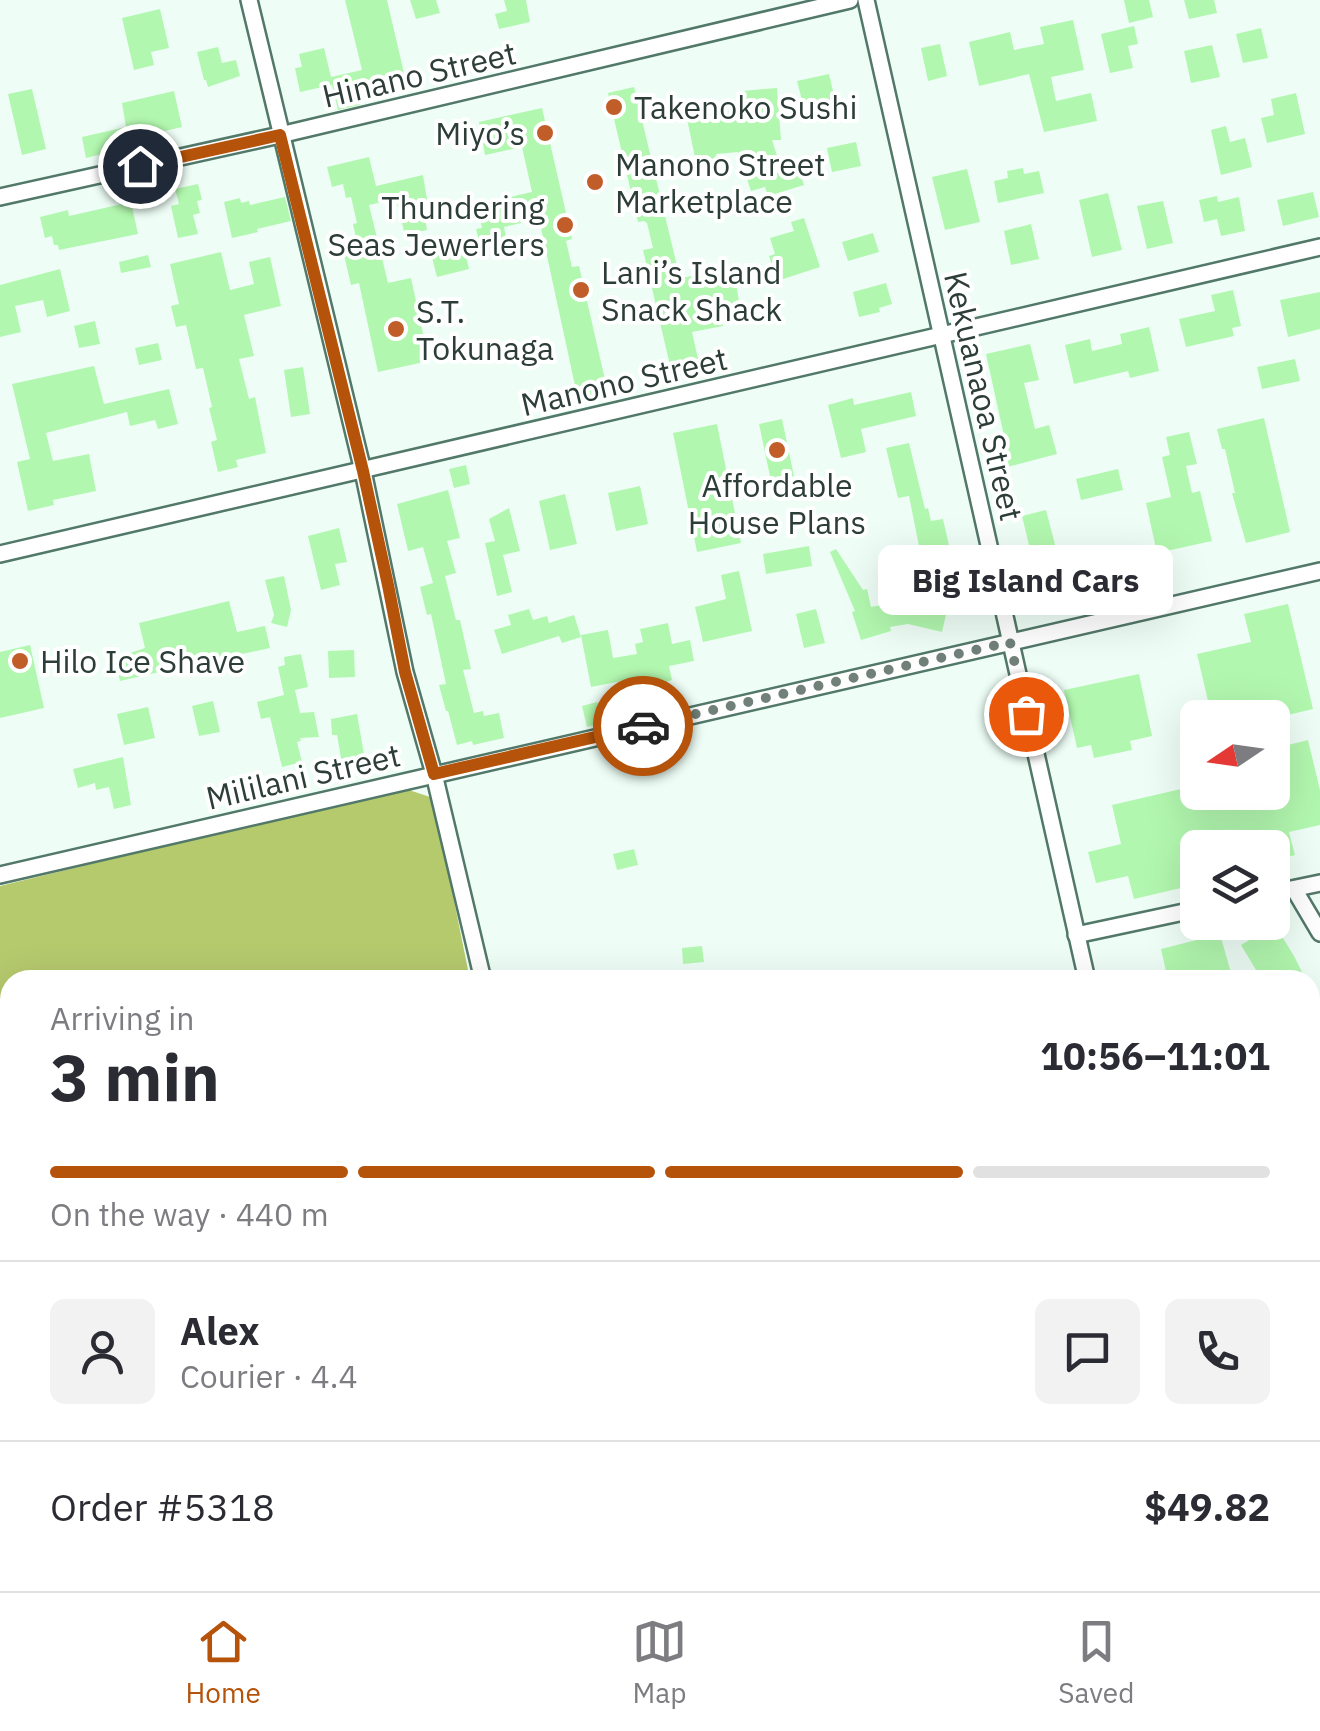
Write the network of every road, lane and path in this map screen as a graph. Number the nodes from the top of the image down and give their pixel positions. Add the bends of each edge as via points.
1 (248, 0) edge
2 (850, 0) edge
3 (866, 0) edge
4 (280, 135) junction
5 (0, 197) edge
6 (1320, 247) edge
7 (942, 334) junction
8 (363, 471) junction
9 (0, 554) edge
10 (1320, 571) edge
11 (1010, 642) junction
12 (434, 774) junction
13 (0, 875) edge
14 (1320, 883) edge
15 (1294, 889) junction
16 (1290, 890) edge
17 (1180, 913) edge
18 (1320, 933) edge
19 (1076, 935) junction
20 (482, 970) edge
21 (1085, 970) edge

1 - 4 street
2 - 4 street, Hinano Street
3 - 7 street, Kekuanaoa Street
4 - 5 street, Hinano Street
4 - 8 street
6 - 7 street, Manono Street
7 - 8 street, Manono Street
7 - 11 street, Kekuanaoa Street
8 - 9 street, Manono Street
8 - 12 street
10 - 11 street, Mililani Street
11 - 12 street, Mililani Street
11 - 19 street, Kekuanaoa Street
12 - 13 street, Mililani Street
12 - 20 street
14 - 15 street
15 - 16 street
15 - 18 street
17 - 19 street
19 - 21 street, Kekuanaoa Street

